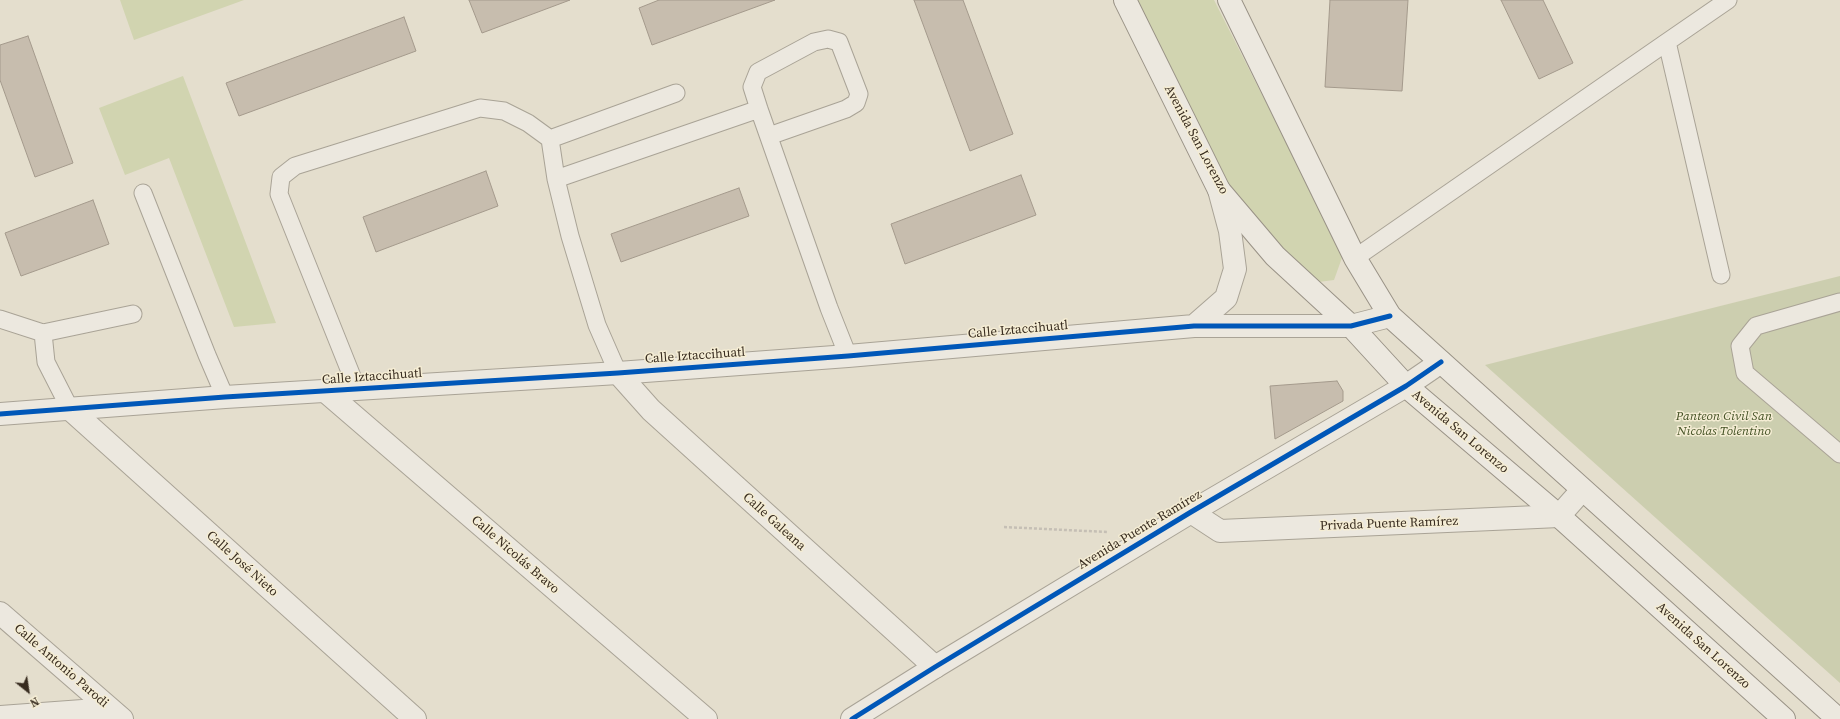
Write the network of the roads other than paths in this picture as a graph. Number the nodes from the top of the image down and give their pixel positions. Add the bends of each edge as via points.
1 (1125, 0) edge
2 (1229, 0) edge
3 (1728, 0) edge
4 (1667, 42) junction
5 (676, 92) dead end
6 (759, 109) junction
7 (769, 136) junction
8 (550, 139) junction
9 (556, 179) junction
10 (1219, 190) junction
11 (143, 193) dead end
12 (1355, 258) junction
13 (1721, 275) dead end
14 (1840, 302) edge
15 (132, 314) dead end
16 (1390, 316) junction
17 (0, 319) edge
18 (1194, 326) junction
19 (1351, 326) junction
20 (43, 332) junction
21 (848, 356) junction
22 (1440, 362) junction
23 (618, 373) junction
24 (1406, 386) junction
25 (357, 389) junction
26 (325, 391) junction
27 (225, 397) junction
28 (70, 409) junction
29 (0, 414) edge
30 (1840, 454) edge
31 (1582, 490) junction
32 (1191, 512) junction
33 (1559, 516) junction
34 (0, 613) edge
35 (935, 666) junction
36 (116, 714) edge
37 (0, 717) edge
38 (415, 719) edge
39 (706, 719) edge
40 (852, 719) edge
41 (1784, 719) edge
42 (1838, 719) edge

1 - 10 street, Avenida San Lorenzo
2 - 12 street
3 - 4 lane
4 - 12 lane
4 - 13 lane
5 - 8 lane
6 - 7 lane
6 - 7 lane via 752,87 758,72 814,42 828,39 838,42 859,94 856,103 846,109
6 - 9 lane
7 - 21 lane
8 - 9 lane
8 - 25 lane via 528,123 504,112 480,108 294,166 281,177 279,194
9 - 23 lane via 597,325
10 - 18 street via 1230,231 1235,268 1226,298
10 - 19 street, Avenida San Lorenzo via 1275,256
11 - 27 lane
12 - 16 street
14 - 30 lane via 1756,326 1740,346 1745,373
15 - 20 lane
16 - 19 street, Calle Iztaccihuatl
16 - 22 street
17 - 20 lane
18 - 19 street, Calle Iztaccihuatl
18 - 21 street, Calle Iztaccihuatl
19 - 24 street, Avenida San Lorenzo
20 - 28 lane via 46,362
21 - 23 street, Calle Iztaccihuatl
22 - 24 street, Avenida Puente Ramírez
22 - 31 street
23 - 25 street, Calle Iztaccihuatl
23 - 35 street, Calle Galeana via 651,410
24 - 32 street, Avenida Puente Ramírez
24 - 33 street, Avenida San Lorenzo
25 - 26 street, Calle Iztaccihuatl
26 - 27 street, Calle Iztaccihuatl
26 - 39 street, Calle Nicolás Bravo
27 - 28 street, Calle Iztaccihuatl
28 - 29 street, Calle Iztaccihuatl
28 - 38 street, Calle José Nieto
31 - 33 street
31 - 42 street
32 - 33 street, Privada Puente Ramírez via 1220,531
32 - 35 street, Avenida Puente Ramírez
33 - 41 street, Avenida San Lorenzo
34 - 36 street, Calle Antonio Parodi
35 - 40 street, Avenida Puente Ramírez
36 - 37 street

